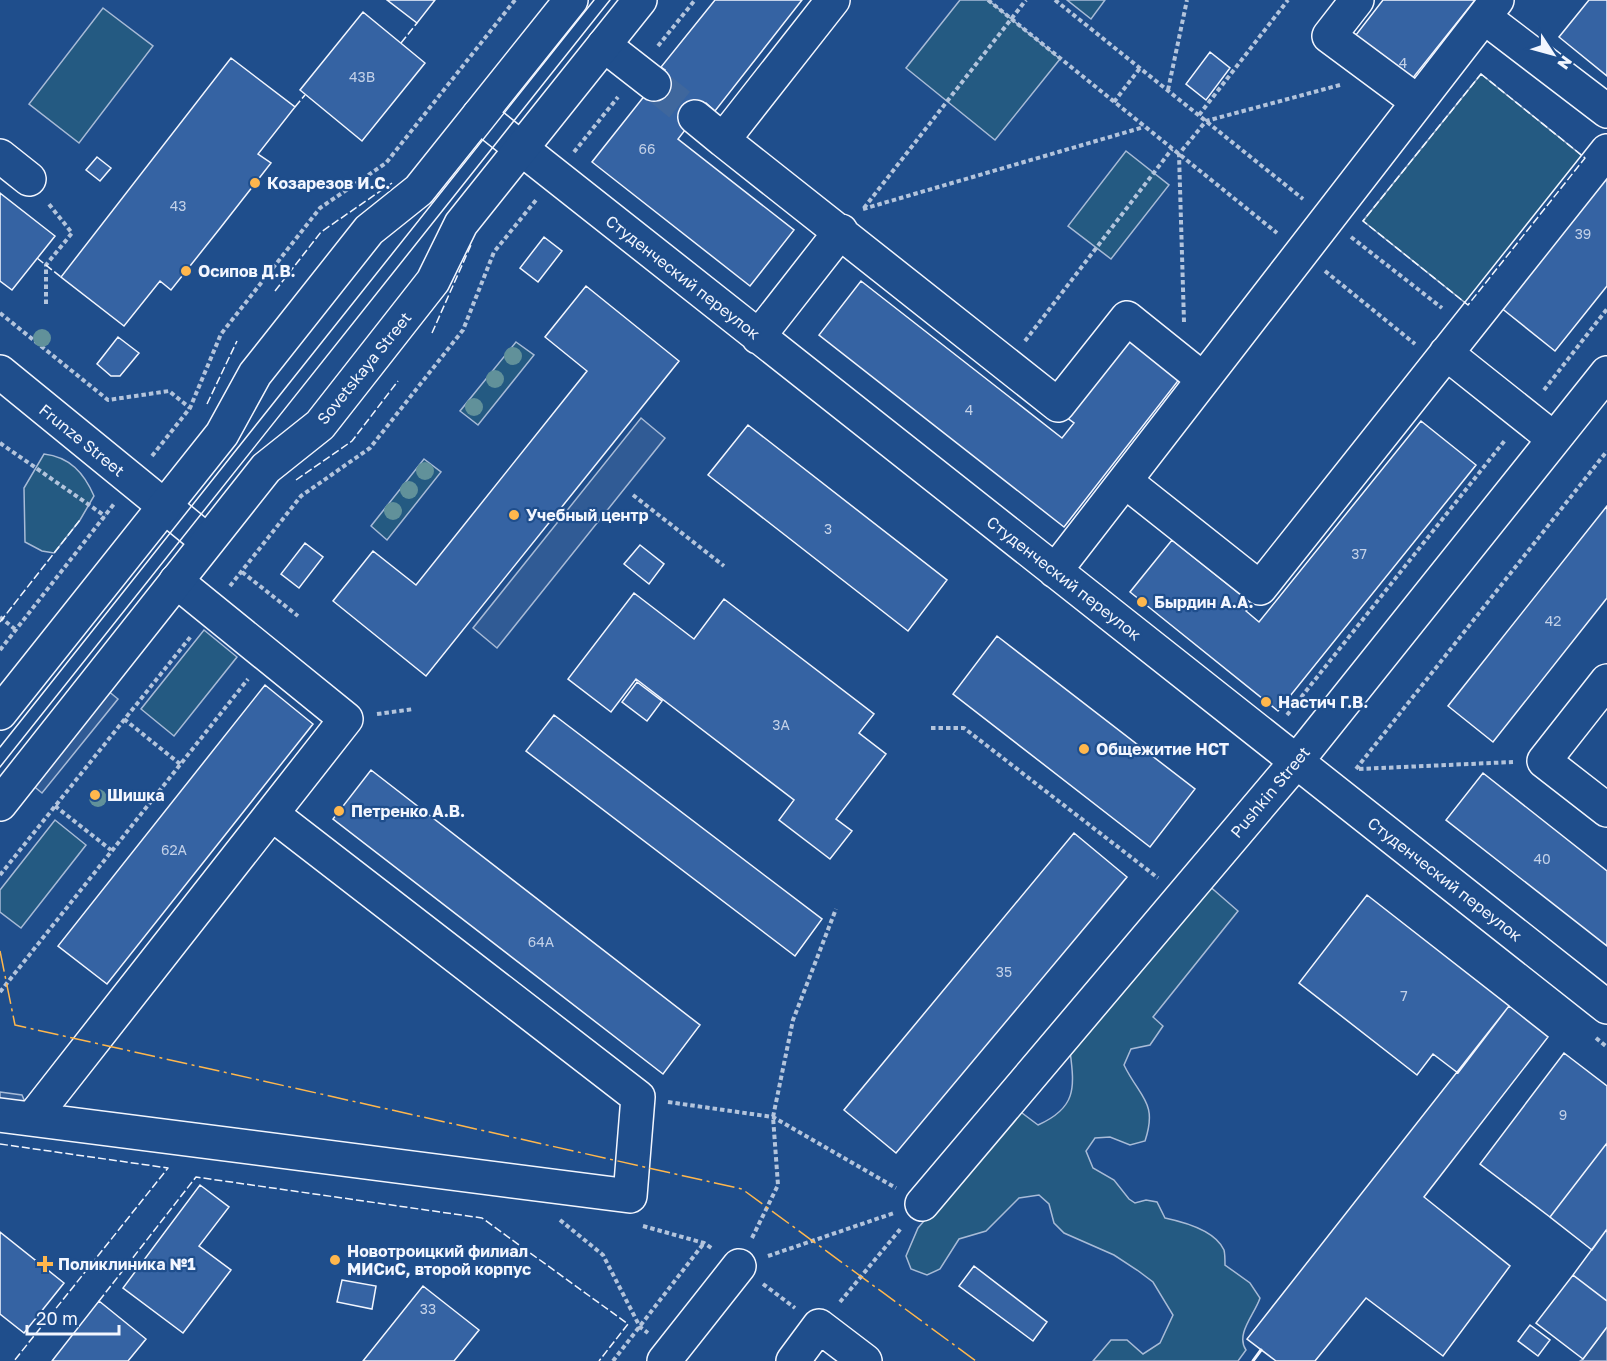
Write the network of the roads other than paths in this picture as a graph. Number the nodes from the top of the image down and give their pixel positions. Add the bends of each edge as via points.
1 (571, 0) edge
2 (640, 0) edge
3 (833, 0) edge
4 (1357, 0) edge
5 (1491, 8) edge
6 (604, 45) junction
7 (654, 84) tunnel mouth
8 (1418, 102) junction
9 (1607, 111) edge
10 (479, 115) junction
11 (695, 117) tunnel mouth
12 (723, 140) junction
13 (521, 149) junction
14 (1607, 151) edge
15 (0, 156) edge
16 (29, 179) road end
17 (841, 231) junction
18 (758, 337) junction
19 (1442, 358) junction
20 (0, 372) edge
21 (1194, 372) junction
22 (1607, 373) edge
23 (1554, 439) junction
24 (1125, 481) junction
25 (165, 507) junction
26 (207, 541) junction
27 (1054, 571) junction
28 (176, 581) junction
29 (1607, 681) edge
30 (0, 713) edge
31 (1296, 762) junction
32 (0, 804) edge
33 (1607, 810) edge
34 (272, 814) junction
35 (1607, 1007) edge
36 (0, 1115) edge
37 (32, 1119) junction
38 (922, 1204) road end
39 (739, 1266) road end
40 (664, 1361) edge
41 (793, 1361) edge
42 (864, 1361) edge

1 - 10 street
2 - 6 street, Sovetskaya Street
3 - 12 street
4 - 8 street via 1329,36
5 - 8 street
5 - 9 street
6 - 7 street
6 - 13 street, Sovetskaya Street
8 - 21 street via 1301,253
10 - 13 street, Студенческий переулок
10 - 25 street via 419,190 369,230 255,374 222,434
11 - 12 street
12 - 17 street
13 - 18 street, Студенческий переулок
13 - 26 street, Sovetskaya Street via 461,224 433,280 320,425 266,468
14 - 19 street
15 - 16 street
17 - 18 street
17 - 21 street via 1058,405 1127,318
18 - 27 street, Студенческий переулок
19 - 23 street
19 - 24 street via 1260,588
20 - 25 street, Frunze Street
21 - 24 street
22 - 23 street, Pushkin Street
23 - 31 street, Pushkin Street
24 - 27 street
25 - 26 street, Frunze Street
25 - 30 street
26 - 28 street, Sovetskaya Street
27 - 31 street, Студенческий переулок
28 - 32 street, Sovetskaya Street
28 - 34 street via 346,719
29 - 33 street via 1544,761
31 - 35 street, Студенческий переулок
31 - 38 street, Pushkin Street via 1170,887
34 - 37 street
34 - 37 street via 638,1097 630,1196
36 - 37 street
39 - 40 street
41 - 42 street via 819,1326

